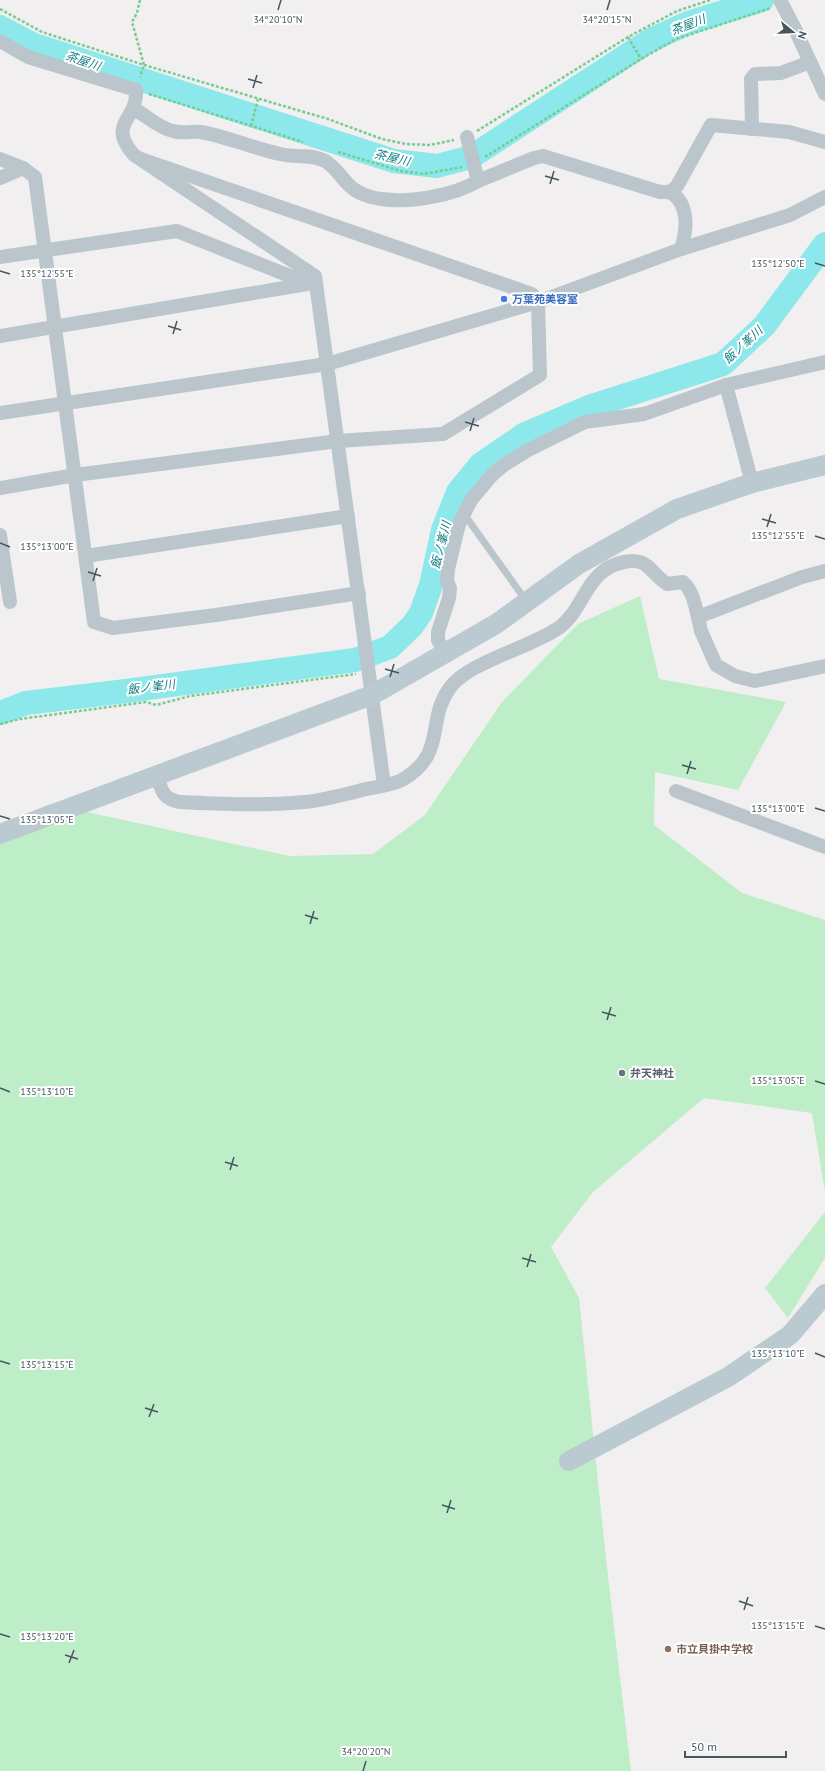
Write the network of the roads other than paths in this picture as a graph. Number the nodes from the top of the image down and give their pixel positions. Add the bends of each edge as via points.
1 (781, 2) edge
2 (0, 41) edge
3 (810, 62) junction
4 (825, 94) edge
5 (134, 109) junction
6 (752, 129) junction
7 (467, 137) road end
8 (825, 142) edge
9 (0, 159) edge
10 (141, 159) junction
11 (23, 168) junction
12 (0, 178) edge
13 (478, 181) junction
14 (670, 192) junction
15 (825, 197) edge
16 (681, 249) junction
17 (44, 251) junction
18 (0, 257) edge
19 (311, 280) junction
20 (538, 302) junction
21 (54, 328) junction
22 (0, 336) edge
23 (825, 362) edge
24 (327, 364) junction
25 (726, 385) junction
26 (65, 403) junction
27 (0, 413) edge
28 (338, 441) junction
29 (825, 465) edge
30 (75, 475) junction
31 (752, 483) junction
32 (0, 488) edge
33 (463, 513) junction
34 (348, 516) junction
35 (0, 535) edge
36 (86, 556) junction
37 (2, 568) edge
38 (825, 571) edge
39 (358, 593) junction
40 (10, 602) dead end
41 (527, 602) junction
42 (698, 617) junction
43 (445, 653) junction
44 (825, 666) edge
45 (372, 695) junction
46 (157, 775) junction
47 (384, 785) junction
48 (676, 791) dead end
49 (0, 834) edge
50 (825, 847) edge
51 (825, 1294) edge
52 (569, 1461) dead end

1 - 3 street, bridge
2 - 5 street via 28,57 136,90 137,101
3 - 4 street
3 - 6 street via 781,72 755,74 751,79
5 - 10 street via 123,126 122,137 130,151
5 - 13 street via 174,132 199,132 282,155 310,156 324,160 339,171 351,187 365,195 381,199 425,198 449,194
6 - 8 street via 789,132
6 - 14 street via 711,125 677,186
7 - 13 street
9 - 11 street
10 - 19 street
10 - 20 street via 532,294
11 - 12 street
11 - 17 street via 35,177
13 - 14 street via 543,156 660,192
14 - 16 street via 682,202 686,224
15 - 16 street via 790,215
16 - 20 street
17 - 18 street
17 - 19 street via 177,231
17 - 21 street
19 - 21 street
19 - 24 street
20 - 24 street
20 - 28 street via 540,375 443,434
21 - 22 street
21 - 26 street
23 - 25 street
24 - 26 street
24 - 28 street
25 - 31 street
25 - 33 street via 644,414 585,422 504,464 475,494
26 - 27 street
26 - 30 street
28 - 30 street
28 - 34 street
29 - 31 street
30 - 32 street
30 - 36 street
31 - 41 street via 677,509 579,564
33 - 41 lane
33 - 43 street via 448,569 449,598 438,632 438,640
34 - 36 street
34 - 39 street
35 - 37 street
36 - 39 street via 94,622 113,628
37 - 40 street
38 - 42 street via 802,577
39 - 45 street
41 - 43 street via 496,624
42 - 44 street via 701,631 716,665 735,676 755,681
42 - 47 street via 694,600 683,582 667,584 649,566 637,560 622,562 609,568 600,573 590,585 572,614 561,626 525,646 473,669 449,689 441,706 426,760 400,781
43 - 45 street
45 - 46 street
45 - 47 street
46 - 47 street via 163,794 169,800 179,802 250,805 305,802
46 - 49 street
48 - 50 street
51 - 52 street via 790,1335 728,1377

